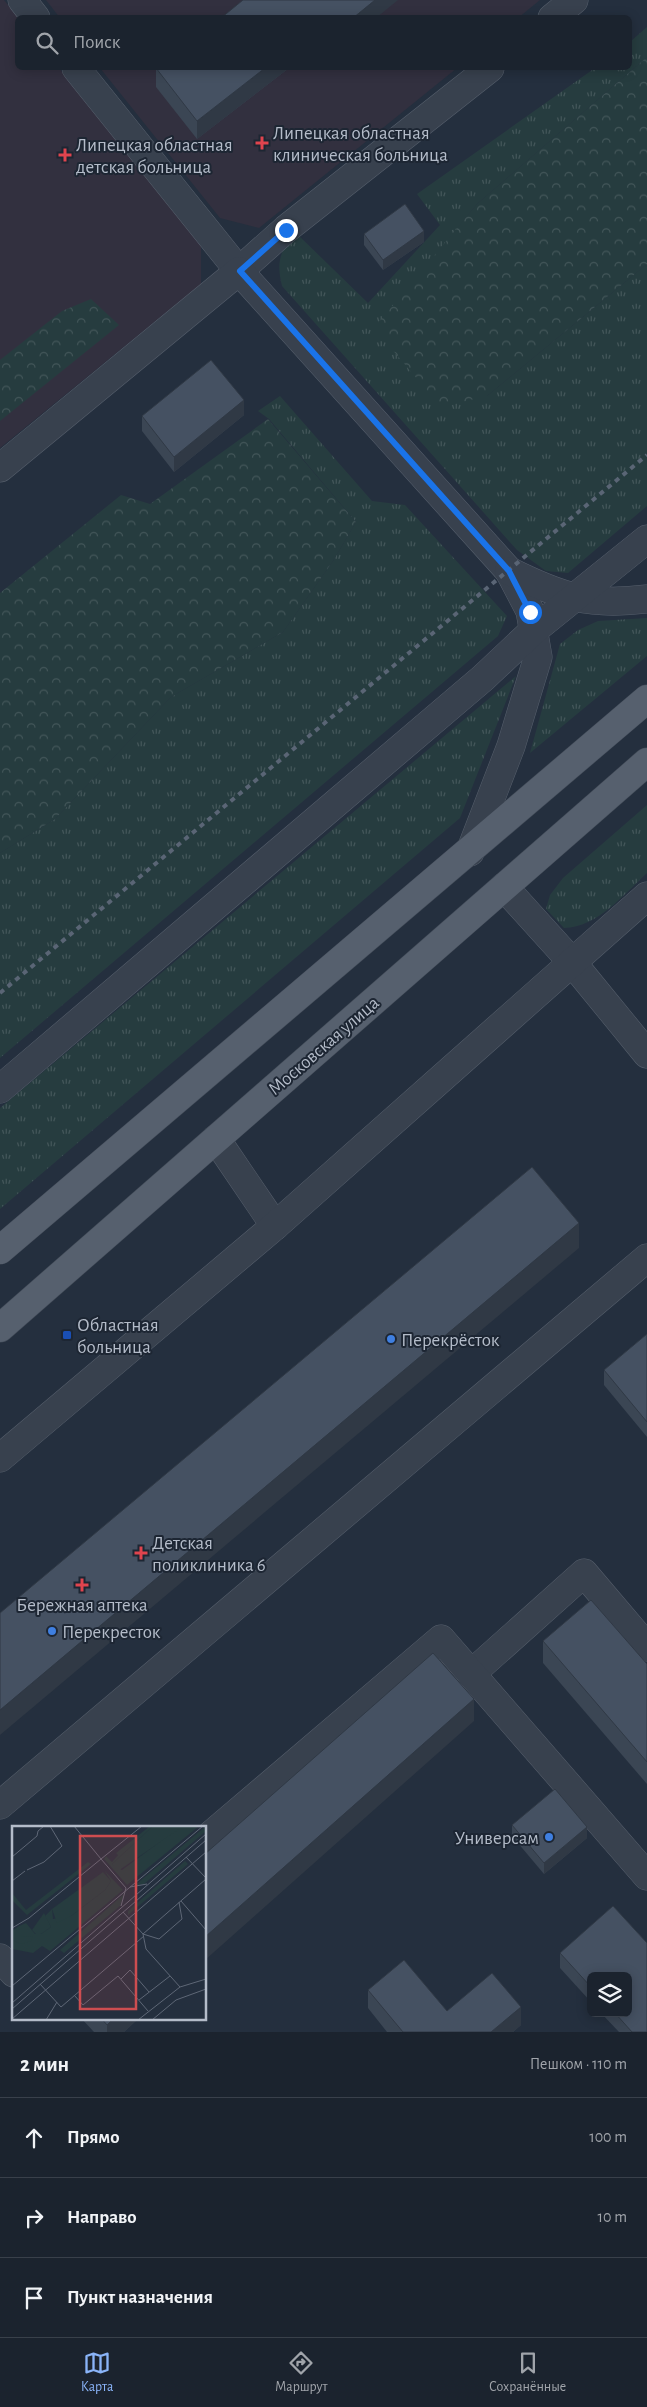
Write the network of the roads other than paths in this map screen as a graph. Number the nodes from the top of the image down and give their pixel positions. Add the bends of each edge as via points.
1 (22, 0) edge
2 (574, 0) edge
3 (34, 15) edge
4 (556, 15) edge
5 (78, 70) edge
6 (487, 70) edge
7 (240, 271) junction
8 (0, 468) edge
9 (647, 539) edge
10 (509, 571) junction
11 (576, 598) junction
12 (647, 599) edge
13 (534, 630) junction
14 (647, 699) edge
15 (647, 762) edge
16 (470, 852) junction
17 (504, 887) junction
18 (647, 896) edge
19 (571, 961) junction
20 (647, 1054) edge
21 (0, 1089) edge
22 (216, 1139) junction
23 (275, 1226) junction
24 (0, 1250) edge
25 (647, 1258) edge
26 (0, 1328) edge
27 (0, 1458) edge
28 (647, 1647) edge
29 (471, 1674) junction
30 (0, 1805) edge
31 (206, 1839) edge
32 (647, 1876) edge
33 (0, 1958) edge
34 (12, 1971) edge

1 - 3 street
2 - 4 street
5 - 7 street
6 - 7 street via 286,230
7 - 8 street
7 - 10 street
9 - 11 street
10 - 11 street via 548,590
10 - 13 street via 530,612
11 - 12 street via 614,603
11 - 13 street
13 - 16 street via 538,657 511,746
13 - 21 street via 483,678
14 - 16 main road
15 - 17 main road, Московская улица
16 - 24 main road
17 - 19 street
17 - 22 main road, Московская улица
18 - 19 street
19 - 20 street
19 - 23 street
22 - 23 street
22 - 26 main road, Московская улица
23 - 27 street
25 - 30 street
28 - 29 street via 584,1573
29 - 31 street via 441,1639
29 - 32 street
33 - 34 street

